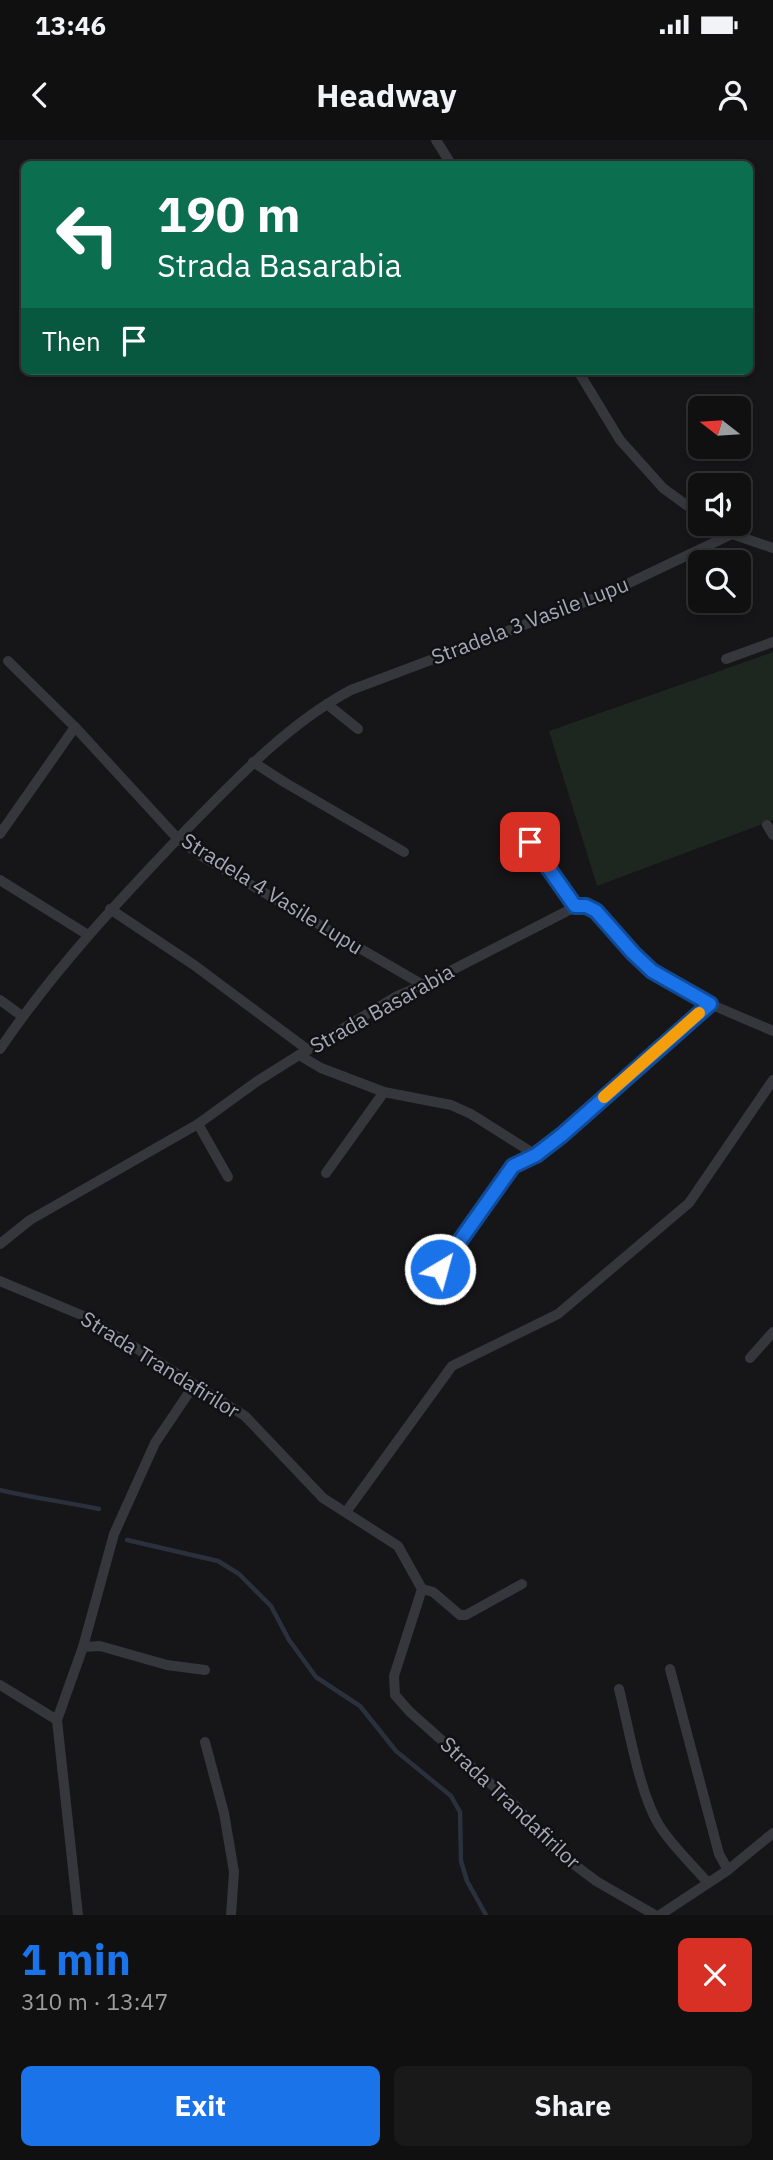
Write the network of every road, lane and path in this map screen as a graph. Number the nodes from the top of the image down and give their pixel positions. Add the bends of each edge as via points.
1 (436, 140) edge
2 (449, 161) edge
3 (580, 375) edge
4 (688, 506) edge
5 (728, 536) edge
6 (738, 536) edge
7 (773, 548) edge
8 (773, 642) edge
9 (726, 659) dead end
10 (8, 661) dead end
11 (327, 704) junction
12 (75, 727) junction
13 (358, 729) dead end
14 (253, 762) junction
15 (0, 834) edge
16 (178, 839) junction
17 (530, 842) dead end
18 (404, 852) dead end
19 (0, 880) edge
20 (575, 906) junction
21 (110, 909) junction
22 (88, 935) junction
23 (422, 985) junction
24 (0, 1000) edge
25 (710, 1004) junction
26 (22, 1016) junction
27 (773, 1031) edge
28 (0, 1049) edge
29 (303, 1053) junction
30 (773, 1080) edge
31 (384, 1093) junction
32 (198, 1124) junction
33 (536, 1155) junction
34 (326, 1173) dead end
35 (228, 1177) dead end
36 (0, 1244) edge
37 (440, 1269) dead end
38 (0, 1281) edge
39 (773, 1332) edge
40 (750, 1359) dead end
41 (194, 1385) junction
42 (346, 1512) junction
43 (522, 1584) dead end
44 (422, 1589) junction
45 (83, 1647) junction
46 (670, 1669) dead end
47 (205, 1670) dead end
48 (0, 1685) edge
49 (619, 1689) dead end
50 (57, 1720) junction
51 (205, 1742) dead end
52 (773, 1833) edge
53 (728, 1870) junction
54 (708, 1883) junction
55 (78, 1915) edge
56 (231, 1915) edge
57 (657, 1915) edge

1 - 2 street
3 - 4 street via 620,440 663,488
5 - 11 street, Stradela 3 Vasile Lupu via 606,594 351,690
6 - 7 street
8 - 9 street
10 - 12 street, Stradela 4 Vasile Lupu
11 - 13 street
11 - 14 street, Stradela 3 Vasile Lupu
12 - 15 street
12 - 16 street, Stradela 4 Vasile Lupu
14 - 16 street, Stradela 3 Vasile Lupu
14 - 18 street
16 - 21 street, Stradela 3 Vasile Lupu
16 - 23 street, Stradela 4 Vasile Lupu
17 - 20 street
19 - 22 street
20 - 23 street, Strada Basarabia
20 - 25 street via 596,911 652,971
21 - 22 street, Stradela 3 Vasile Lupu
21 - 29 street via 194,965
22 - 26 street, Stradela 3 Vasile Lupu
23 - 29 street, Strada Basarabia
24 - 26 street
25 - 27 street
25 - 33 street
26 - 28 street, Stradela 3 Vasile Lupu
29 - 31 street via 321,1068
29 - 32 street, Strada Basarabia
30 - 42 street via 689,1203 558,1314 452,1366
31 - 33 street via 451,1105
31 - 34 street
32 - 35 street
32 - 36 street, Strada Basarabia via 30,1220
33 - 37 street via 513,1166
38 - 41 street, Strada Trandafirilor via 86,1317
39 - 40 street
41 - 42 street, Strada Trandafirilor via 245,1416 323,1498
41 - 45 street via 155,1443 114,1534
42 - 44 street, Strada Trandafirilor via 398,1546
43 - 44 street, Strada Trandafirilor via 466,1615
44 - 57 street, Strada Trandafirilor via 394,1676 395,1695 517,1807 554,1849 596,1881
45 - 47 street via 100,1646 167,1665
45 - 50 street
46 - 53 street via 719,1854
48 - 50 street
49 - 54 street via 651,1808 660,1826
50 - 55 street
51 - 56 street via 234,1872
52 - 53 street, Strada Trandafirilor
53 - 54 street, Strada Trandafirilor
54 - 57 street, Strada Trandafirilor

